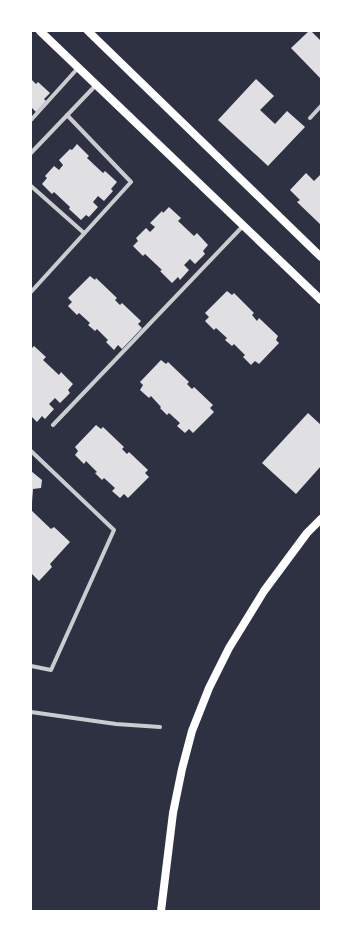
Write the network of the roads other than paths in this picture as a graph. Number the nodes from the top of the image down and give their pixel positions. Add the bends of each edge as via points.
1 (40, 31) edge
2 (88, 31) edge
3 (78, 68) junction
4 (96, 85) junction
5 (321, 106) edge
6 (67, 116) junction
7 (310, 118) dead end
8 (31, 120) edge
9 (31, 153) edge
10 (31, 186) edge
11 (243, 226) junction
12 (84, 233) junction
13 (321, 257) edge
14 (31, 292) edge
15 (321, 300) edge
16 (53, 425) dead end
17 (31, 451) edge
18 (321, 519) edge
19 (31, 666) edge
20 (31, 712) edge
21 (160, 727) dead end
22 (161, 911) edge

1 - 3 main road
2 - 13 main road
3 - 4 main road
3 - 8 street
4 - 6 street
4 - 11 main road
5 - 7 street
6 - 9 street
6 - 12 street via 131,182
10 - 12 street
11 - 15 main road
11 - 16 street
12 - 14 street
17 - 19 street via 114,530 52,670
18 - 22 main road via 307,533 264,591 208,688 192,731 182,769 173,813
20 - 21 street via 116,724

